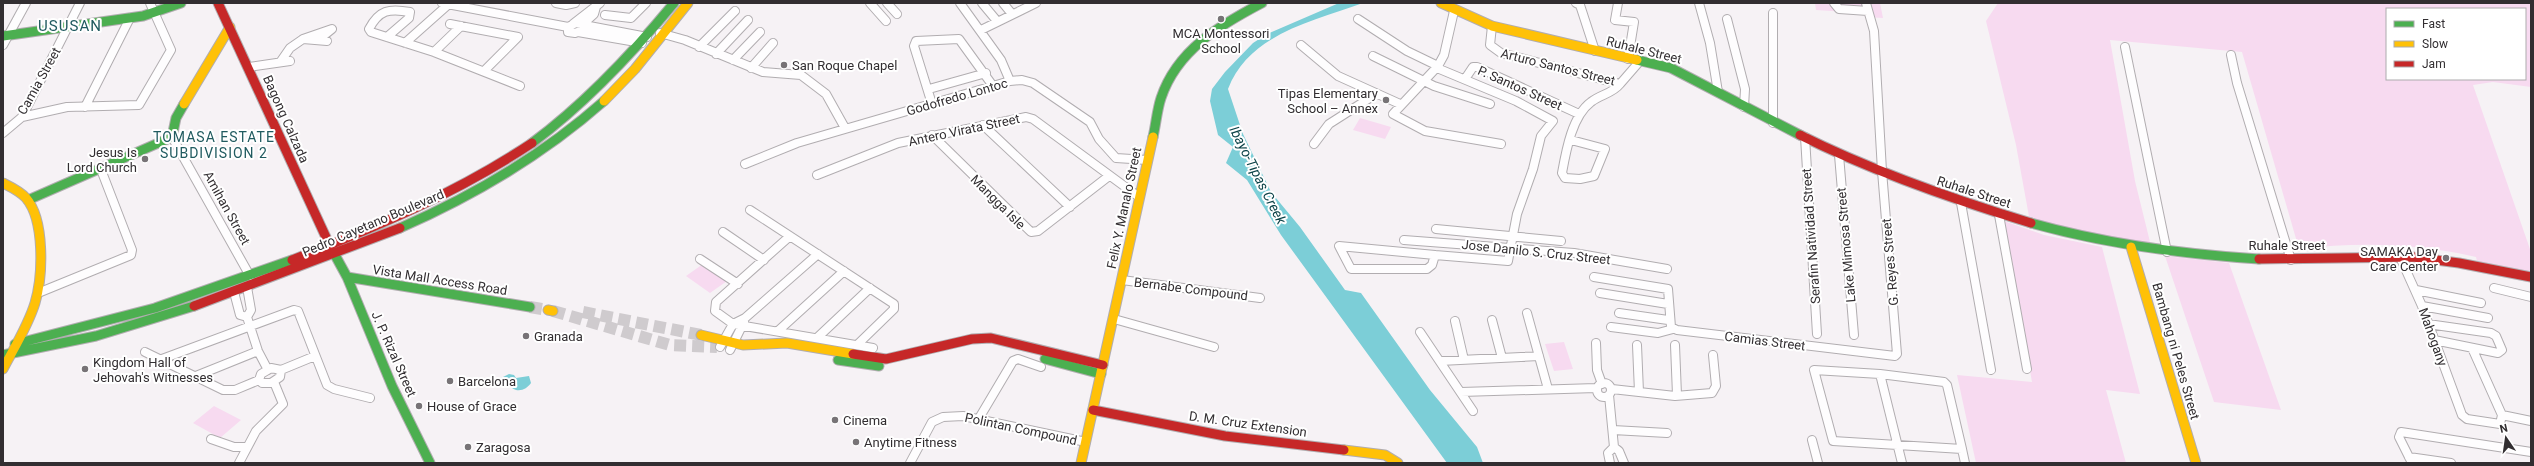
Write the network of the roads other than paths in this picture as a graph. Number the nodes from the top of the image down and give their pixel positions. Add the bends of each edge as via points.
1 (26, 3) edge
2 (80, 3) edge
3 (150, 3) edge
4 (181, 3) edge
5 (218, 3) edge
6 (442, 3) edge
7 (450, 3) edge
8 (556, 3) edge
9 (574, 3) edge
10 (646, 3) edge
11 (674, 3) edge
12 (688, 3) edge
13 (870, 3) edge
14 (887, 3) edge
15 (960, 3) edge
16 (982, 3) edge
17 (1003, 3) edge
18 (1036, 3) edge
19 (1262, 3) edge
20 (1441, 3) edge
21 (1576, 3) edge
22 (1618, 3) edge
23 (1699, 3) edge
24 (1834, 3) edge
25 (1866, 3) edge
26 (598, 5) edge
27 (735, 11) dead end
28 (1454, 11) junction
29 (1868, 11) junction
30 (154, 13) junction
31 (1012, 13) junction
32 (1773, 13) dead end
33 (897, 14) dead end
34 (605, 15) dead end
35 (130, 18) junction
36 (1727, 19) dead end
37 (748, 20) dead end
38 (1358, 20) dead end
39 (886, 21) dead end
40 (997, 21) junction
41 (450, 24) dead end
42 (583, 25) junction
43 (69, 26) junction
44 (461, 26) junction
45 (571, 26) junction
46 (1492, 26) junction
47 (230, 27) junction
48 (981, 30) junction
49 (578, 32) junction
50 (760, 32) dead end
51 (664, 34) junction
52 (6, 35) edge
53 (387, 37) junction
54 (646, 37) junction
55 (303, 39) dead end
56 (406, 43) junction
57 (773, 43) dead end
58 (3, 45) edge
59 (1301, 45) dead end
60 (699, 47) junction
61 (2125, 47) dead end
62 (1596, 51) junction
63 (434, 52) junction
64 (716, 54) junction
65 (2231, 55) dead end
66 (1373, 56) dead end
67 (1628, 59) junction
68 (733, 60) junction
69 (281, 61) junction
70 (290, 61) dead end
71 (1640, 61) junction
72 (249, 67) junction
73 (1438, 67) junction
74 (751, 68) junction
75 (484, 71) junction
76 (986, 73) junction
77 (1465, 79) junction
78 (1010, 81) junction
79 (1424, 81) junction
80 (1620, 84) junction
81 (520, 86) dead end
82 (993, 86) junction
83 (929, 90) junction
84 (1718, 92) junction
85 (1376, 94) junction
86 (932, 104) junction
87 (1400, 104) junction
88 (1490, 104) dead end
89 (85, 107) junction
90 (1744, 107) junction
91 (1579, 114) junction
92 (22, 117) junction
93 (1773, 123) junction
94 (3, 125) edge
95 (11, 125) junction
96 (983, 125) junction
97 (845, 128) junction
98 (3, 133) edge
99 (932, 135) junction
100 (172, 137) junction
101 (1805, 137) junction
102 (1571, 140) junction
103 (1314, 144) dead end
104 (1501, 144) dead end
105 (1839, 155) junction
106 (1147, 160) junction
107 (745, 164) dead end
108 (100, 167) junction
109 (1882, 171) junction
110 (817, 175) dead end
111 (1109, 176) junction
112 (3, 183) edge
113 (1139, 197) junction
114 (28, 200) junction
115 (1961, 203) junction
116 (1070, 207) junction
117 (750, 210) dead end
118 (1999, 215) junction
119 (1436, 229) dead end
120 (723, 232) dead end
121 (790, 236) junction
122 (1512, 236) junction
123 (1404, 240) dead end
124 (1561, 241) dead end
125 (330, 246) junction
126 (1511, 247) junction
127 (2131, 247) junction
128 (314, 252) junction
129 (2167, 252) junction
130 (818, 254) junction
131 (1434, 254) junction
132 (335, 255) junction
133 (2400, 257) junction
134 (700, 259) dead end
135 (764, 260) junction
136 (2291, 260) junction
137 (314, 262) junction
138 (1667, 269) dead end
139 (844, 271) junction
140 (250, 276) junction
141 (347, 277) junction
142 (1594, 277) dead end
143 (2531, 277) edge
144 (1122, 280) junction
145 (738, 284) junction
146 (246, 287) junction
147 (870, 288) junction
148 (2494, 288) dead end
149 (2416, 290) junction
150 (234, 292) junction
151 (38, 293) junction
152 (1600, 293) dead end
153 (2531, 297) edge
154 (1260, 298) dead end
155 (2481, 303) dead end
156 (1668, 304) junction
157 (2422, 306) junction
158 (530, 307) tunnel mouth
159 (1527, 313) dead end
160 (1619, 313) dead end
161 (2488, 318) dead end
162 (1114, 319) junction
163 (1492, 320) dead end
164 (1668, 320) junction
165 (248, 321) junction
166 (1455, 321) dead end
167 (744, 322) junction
168 (733, 324) junction
169 (2428, 324) junction
170 (1611, 327) dead end
171 (1673, 329) junction
172 (778, 331) junction
173 (1420, 332) dead end
174 (1817, 334) dead end
175 (701, 335) tunnel mouth
176 (1854, 335) dead end
177 (818, 337) junction
178 (2434, 340) junction
179 (1596, 343) dead end
180 (16, 344) junction
181 (858, 344) junction
182 (720, 345) junction
183 (1636, 345) dead end
184 (3, 346) edge
185 (1675, 346) dead end
186 (732, 347) junction
187 (1214, 347) dead end
188 (873, 348) dead end
189 (2472, 348) junction
190 (258, 351) junction
191 (145, 352) dead end
192 (7, 354) edge
193 (1897, 354) joint
194 (1713, 355) dead end
195 (315, 356) junction
196 (1539, 356) junction
197 (1502, 358) junction
198 (162, 359) junction
199 (1464, 360) junction
200 (1440, 361) junction
201 (1103, 365) junction
202 (1041, 367) dead end
203 (3, 369) edge
204 (2027, 369) dead end
205 (268, 370) junction
206 (281, 370) junction
207 (1991, 370) dead end
208 (1101, 374) junction
209 (1880, 374) junction
210 (196, 376) junction
211 (259, 380) junction
212 (274, 382) junction
213 (1599, 386) junction
214 (1548, 389) junction
215 (1460, 392) junction
216 (1610, 392) junction
217 (1639, 392) junction
218 (1677, 395) junction
219 (370, 398) dead end
220 (1093, 410) junction
221 (1474, 411) dead end
222 (2502, 415) junction
223 (978, 420) junction
224 (2531, 421) edge
225 (1614, 430) junction
226 (1667, 433) dead end
227 (211, 439) dead end
228 (1812, 440) dead end
229 (1086, 442) junction
230 (1897, 445) junction
231 (246, 447) junction
232 (1614, 447) junction
233 (1962, 449) junction
234 (2531, 452) edge
235 (2411, 460) edge
236 (1623, 461) edge
237 (1084, 462) edge
238 (1609, 462) edge
239 (239, 463) edge
240 (430, 463) edge
241 (910, 463) edge
242 (1398, 463) edge
243 (1818, 463) edge
244 (1902, 463) edge
245 (1965, 463) edge
246 (2196, 463) edge
247 (2451, 463) edge

1 - 52 street
2 - 43 street, Camia Street
3 - 30 street
4 - 30 street
5 - 47 street, Bagong Calzada
6 - 7 street
7 - 45 street
7 - 56 street
8 - 9 street
10 - 34 street via 631,18
11 - 54 street, Pedro Cayetano Boulevard
12 - 51 street, Pedro Cayetano Boulevard
13 - 39 street
14 - 33 street
15 - 48 street
16 - 40 street
17 - 31 street
18 - 31 street
19 - 106 street, Felix Y. Manalo Street via 1216,28 1182,58 1162,95
20 - 28 street, Ruhale Street
21 - 62 street via 1580,5
22 - 67 street via 1615,20 1634,22
23 - 84 street via 1710,43
24 - 29 street via 1839,9
25 - 29 street, G. Reyes Street
26 - 42 street via 594,14
26 - 45 street
27 - 60 street
28 - 46 street, Ruhale Street
28 - 73 street via 1444,55
29 - 109 street, G. Reyes Street via 1874,31
30 - 35 street
30 - 89 street via 171,50 141,102 135,107
31 - 40 street
32 - 93 street
35 - 43 street
35 - 89 street
36 - 90 street via 1745,89
37 - 64 street
38 - 73 street
40 - 48 street
41 - 44 street
42 - 45 street
42 - 49 street
42 - 54 street
43 - 52 street
43 - 92 street, Camia Street
44 - 63 street
44 - 75 street via 518,37
45 - 49 street via 568,32
46 - 62 street, Ruhale Street
46 - 80 street, Arturo Santos Street via 1490,45 1501,54
47 - 72 street, Bagong Calzada
47 - 100 street via 176,118
48 - 78 street via 1001,60
49 - 54 street
50 - 68 street
51 - 54 street
51 - 60 street
51 - 132 street, Pedro Cayetano Boulevard via 614,91 574,128 516,169 451,205
52 - 58 street
53 - 53 street via 409,18 410,12 390,8 381,11 368,29
53 - 56 street
54 - 125 street, Pedro Cayetano Boulevard via 602,87 560,123 508,161 450,194
55 - 69 street via 293,43
56 - 63 street
57 - 74 street
59 - 85 street via 1338,76
60 - 64 street
61 - 129 street
62 - 67 street, Ruhale Street
63 - 75 street
64 - 68 street
65 - 136 street via 2237,83
66 - 79 street
67 - 71 street, Ruhale Street
68 - 74 street
69 - 70 street
69 - 72 street
71 - 80 street, Arturo Santos Street
71 - 84 street, Ruhale Street via 1683,73
72 - 125 street, Bagong Calzada
73 - 77 street
73 - 79 street
74 - 97 street via 772,74 796,72 808,78 830,98 840,113
75 - 81 street
76 - 82 street
76 - 83 street
76 - 83 street via 959,39 914,42
77 - 91 street, P. Santos Street via 1473,67 1477,67
77 - 122 street via 1516,101 1553,121 1541,136
78 - 82 street, Godofredo Lontoc
78 - 106 street, Godofredo Lontoc via 1022,80 1033,84 1090,122 1099,139 1116,158
79 - 87 street
79 - 88 street
80 - 91 street via 1614,92 1589,103
82 - 86 street, Godofredo Lontoc
83 - 86 street
84 - 90 street, Ruhale Street
85 - 87 street
85 - 103 street via 1328,124
86 - 97 street, Godofredo Lontoc
87 - 104 street via 1392,114 1422,130
89 - 92 street via 52,109
90 - 93 street, Ruhale Street
91 - 102 street
92 - 95 street, Camia Street
93 - 101 street, Ruhale Street
94 - 95 street
95 - 98 street, Camia Street
96 - 99 street, Antero Virata Street
96 - 111 street, Antero Virata Street via 1018,117 1033,119
96 - 116 street
97 - 107 street, Godofredo Lontoc via 797,143
99 - 110 street, Antero Virata Street via 873,151
99 - 116 street, Mangga Isle via 1028,231 1038,231
100 - 108 street
100 - 140 street, Amihan Street
101 - 105 street, Ruhale Street
101 - 174 street, Serafin Natividad Street
102 - 102 street via 1605,149 1594,176 1570,179 1562,175
105 - 109 street, Ruhale Street
105 - 176 street, Lake Mimosa Street
106 - 113 street, Felix Y. Manalo Street
108 - 114 street
108 - 151 street via 132,250 131,255
109 - 115 street, Ruhale Street
109 - 193 street, G. Reyes Street
111 - 113 street, Antero Virata Street
111 - 116 street, Mangga Isle
112 - 114 street
113 - 144 street, Felix Y. Manalo Street
114 - 151 street via 37,232 40,273
115 - 118 street, Ruhale Street
115 - 207 street
117 - 121 street
118 - 127 street, Ruhale Street via 2082,238
118 - 204 street
119 - 122 street
120 - 135 street
121 - 130 street
121 - 135 street
122 - 124 street
122 - 126 street
123 - 126 street, Jose Danilo S. Cruz Street
125 - 128 street, Pedro Cayetano Boulevard
126 - 131 street via 1508,261
126 - 138 street, Jose Danilo S. Cruz Street
127 - 129 street, Ruhale Street
127 - 246 street, Bambang ni Peles Street
128 - 137 street via 318,257
128 - 140 street, Pedro Cayetano Boulevard
129 - 136 street, Ruhale Street
130 - 139 street
130 - 167 street
131 - 131 street via 1340,244 1339,246 1351,269 1427,269 1432,265
132 - 137 street, Pedro Cayetano Boulevard
132 - 141 street, J. P. Rizal Street
133 - 136 street, Ruhale Street
133 - 143 street, Ruhale Street via 2463,263
133 - 149 street, Mahogany
134 - 145 street
135 - 145 street
137 - 146 street, Pedro Cayetano Boulevard
139 - 147 street
139 - 172 street
140 - 180 street, Pedro Cayetano Boulevard via 97,327
141 - 158 street, Vista Mall Access Road
141 - 240 street, J. P. Rizal Street via 392,386
142 - 156 street via 1668,289
144 - 154 street, Bernabe Compound
144 - 162 street, Felix Y. Manalo Street
145 - 168 street via 716,302 714,307 715,311
146 - 150 street, Pedro Cayetano Boulevard
146 - 165 street via 251,310
147 - 177 street
147 - 181 street via 896,306
148 - 153 street
149 - 155 street
149 - 157 street, Mahogany
150 - 165 street via 240,314
150 - 192 street, Pedro Cayetano Boulevard via 95,336
151 - 180 street
152 - 156 street
156 - 164 street
157 - 161 street
157 - 169 street, Mahogany
159 - 196 street
160 - 164 street
162 - 187 street
162 - 201 street, Felix Y. Manalo Street
163 - 197 street
164 - 171 street
165 - 190 street
165 - 195 street via 298,311
165 - 198 street
166 - 199 street
167 - 168 street
167 - 172 street
167 - 186 street
168 - 182 street
169 - 178 street, Mahogany
169 - 189 street via 2494,334 2501,352
170 - 171 street, Camias Street via 1658,333
171 - 193 street, Camias Street via 1890,357
172 - 177 street
173 - 200 street
175 - 182 street
177 - 181 street
178 - 189 street
178 - 222 street, Mahogany via 2464,418 2500,424
179 - 213 street
180 - 184 street, Pedro Cayetano Boulevard
180 - 192 street
181 - 188 street
182 - 186 street
183 - 217 street
185 - 218 street
186 - 201 street via 787,343 886,358 972,339 991,338
186 - 208 street via 744,353 784,350 860,364 891,366 973,345 991,345
189 - 222 street
190 - 205 street
190 - 210 street
191 - 198 street
192 - 203 street
194 - 218 street via 1716,386 1712,393
195 - 206 street
195 - 219 street via 327,384 334,389
196 - 197 street
196 - 214 street
197 - 199 street
198 - 210 street
199 - 200 street
200 - 215 street
201 - 208 street, Felix Y. Manalo Street
202 - 223 street via 1013,360
205 - 206 street
205 - 211 street via 261,374
206 - 212 street via 280,377
208 - 220 street, Felix Y. Manalo Street
209 - 230 street
209 - 230 street via 1816,369 1814,371 1833,441
209 - 233 street via 1940,381 1948,385
210 - 211 street via 227,391
211 - 212 street via 264,384
212 - 231 street via 283,404 256,431
213 - 214 street
213 - 216 street via 1601,396
214 - 215 street
215 - 221 street
216 - 217 street
216 - 225 street
217 - 218 street
220 - 229 street, Felix Y. Manalo Street
220 - 242 street, D. M. Cruz Extension via 1226,436 1385,455
222 - 224 street
223 - 229 street, Polintan Compound
223 - 241 street, Polintan Compound via 960,416 934,420
225 - 226 street
225 - 232 street
227 - 231 street via 234,447
228 - 243 street
229 - 237 street, Felix Y. Manalo Street
230 - 233 street
230 - 244 street
231 - 239 street
232 - 236 street via 1619,451
232 - 238 street via 1608,453
233 - 245 street
234 - 235 street via 2401,432 2398,437
235 - 247 street
236 - 238 street

